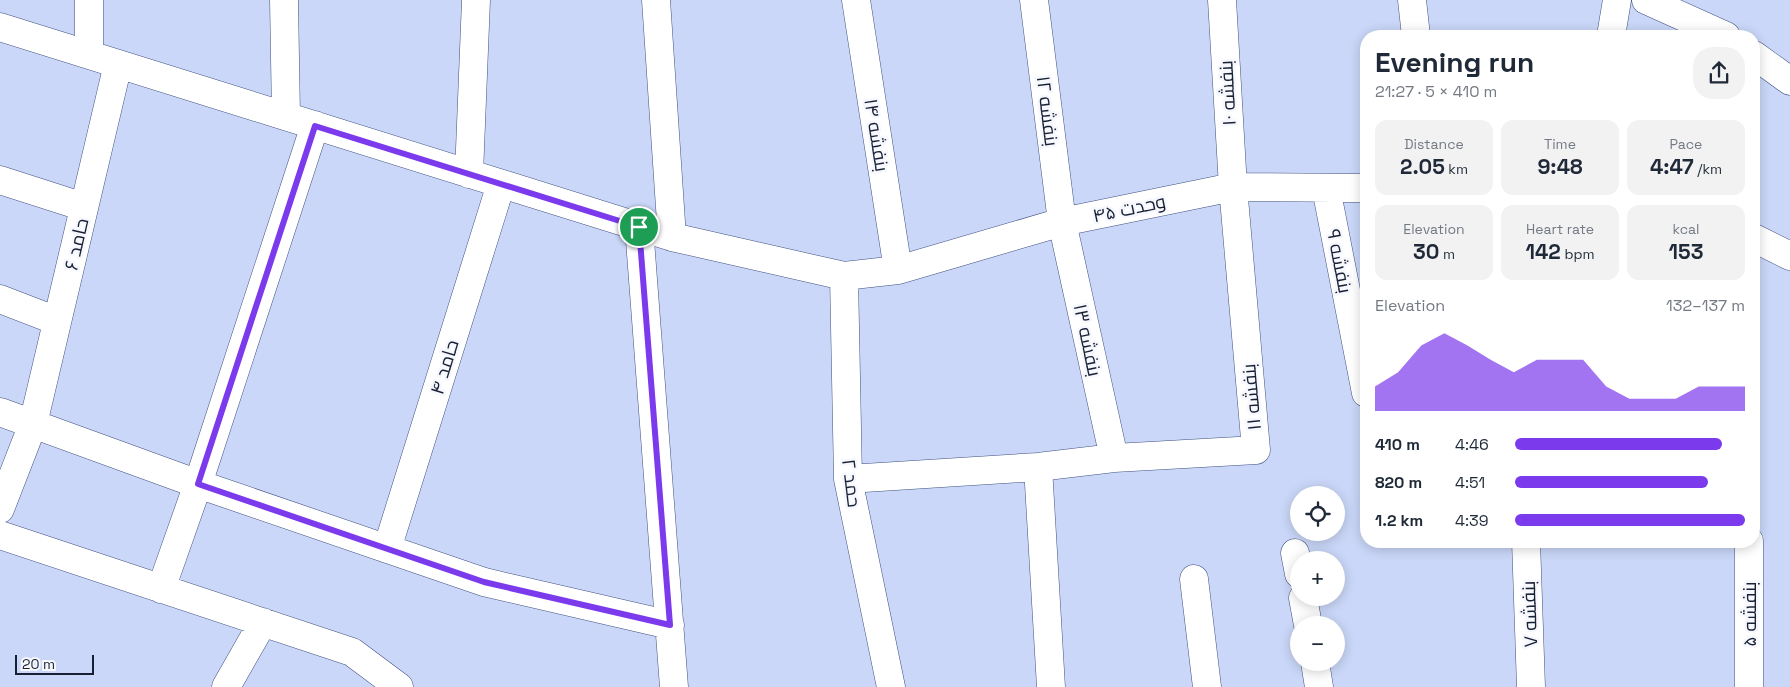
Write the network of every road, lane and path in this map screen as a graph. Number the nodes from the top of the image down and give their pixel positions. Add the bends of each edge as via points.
1 (89, 0) edge
2 (284, 0) edge
3 (476, 0) edge
4 (656, 0) edge
5 (856, 0) edge
6 (1034, 0) edge
7 (1222, 0) edge
8 (1412, 0) edge
9 (1617, 0) edge
10 (1646, 0) edge
11 (0, 26) edge
12 (1415, 30) edge
13 (1612, 30) edge
14 (1713, 30) edge
15 (89, 54) junction
16 (1760, 59) edge
17 (118, 64) junction
18 (1790, 81) edge
19 (286, 116) junction
20 (315, 126) junction
21 (469, 174) junction
22 (0, 180) edge
23 (501, 184) junction
24 (1233, 187) junction
25 (1326, 188) junction
26 (1360, 188) edge
27 (84, 207) junction
28 (1062, 222) junction
29 (639, 227) junction
30 (672, 238) junction
31 (1760, 241) edge
32 (1790, 256) edge
33 (898, 270) junction
34 (844, 276) junction
35 (0, 299) edge
36 (58, 320) junction
37 (1360, 362) edge
38 (0, 412) edge
39 (33, 424) junction
40 (1114, 458) junction
41 (1038, 467) junction
42 (848, 478) junction
43 (198, 484) junction
44 (0, 509) edge
45 (0, 535) edge
46 (1526, 548) edge
47 (1749, 548) edge
48 (387, 549) junction
49 (1194, 579) dead end
50 (161, 589) junction
51 (263, 622) junction
52 (670, 625) junction
53 (1316, 671) edge
54 (226, 687) edge
55 (399, 687) edge
56 (674, 687) edge
57 (891, 687) edge
58 (1051, 687) edge
59 (1207, 687) edge
60 (1319, 687) edge
61 (1531, 687) edge
62 (1749, 687) edge

1 - 15 street
2 - 19 street
3 - 21 street
4 - 30 street
5 - 33 street, بنفشه ۱۴
6 - 28 street, بنفشه ۱۲
7 - 24 street, بنفشه ۱۰
8 - 12 street
9 - 13 street
10 - 14 street
11 - 15 street, وحدت ۴۵
15 - 17 street, وحدت ۴۵
16 - 18 street
17 - 19 street, وحدت ۴۵
17 - 27 street, حامد ۶
19 - 20 street, وحدت ۴۵
20 - 21 street, وحدت ۴۵
20 - 43 street
21 - 23 street, وحدت ۴۵
22 - 27 street
23 - 29 street, وحدت ۴۵
23 - 48 street, حامد ۴
24 - 25 street, وحدت ۴۵
24 - 28 street, وحدت ۴۵
24 - 40 street, بنفشه ۱۱ via 1256,450
25 - 26 street, وحدت ۴۵
25 - 37 street, بنفشه ۹
27 - 36 street, حامد ۶
28 - 33 street, وحدت ۴۵
28 - 40 street, بنفشه ۱۳
29 - 30 street, وحدت ۴۵
29 - 52 street
30 - 34 street, وحدت ۴۵
31 - 32 street
33 - 34 street, وحدت ۴۵
34 - 42 street, حمد ۲
35 - 36 street
36 - 39 street, حامد ۶
38 - 39 street
39 - 43 street
39 - 44 street, حامد ۶
40 - 41 street, بنفشه ۱۱
41 - 42 street, بنفشه ۱۱
41 - 58 street
42 - 57 street, حمد ۲
43 - 48 street
43 - 50 street
45 - 50 street
46 - 61 street, بنفشه ۷
47 - 62 street, بنفشه ۵
48 - 52 street via 484,582
49 - 59 street
50 - 51 street
51 - 54 street
51 - 55 street via 352,652
52 - 56 street
53 - 60 street

